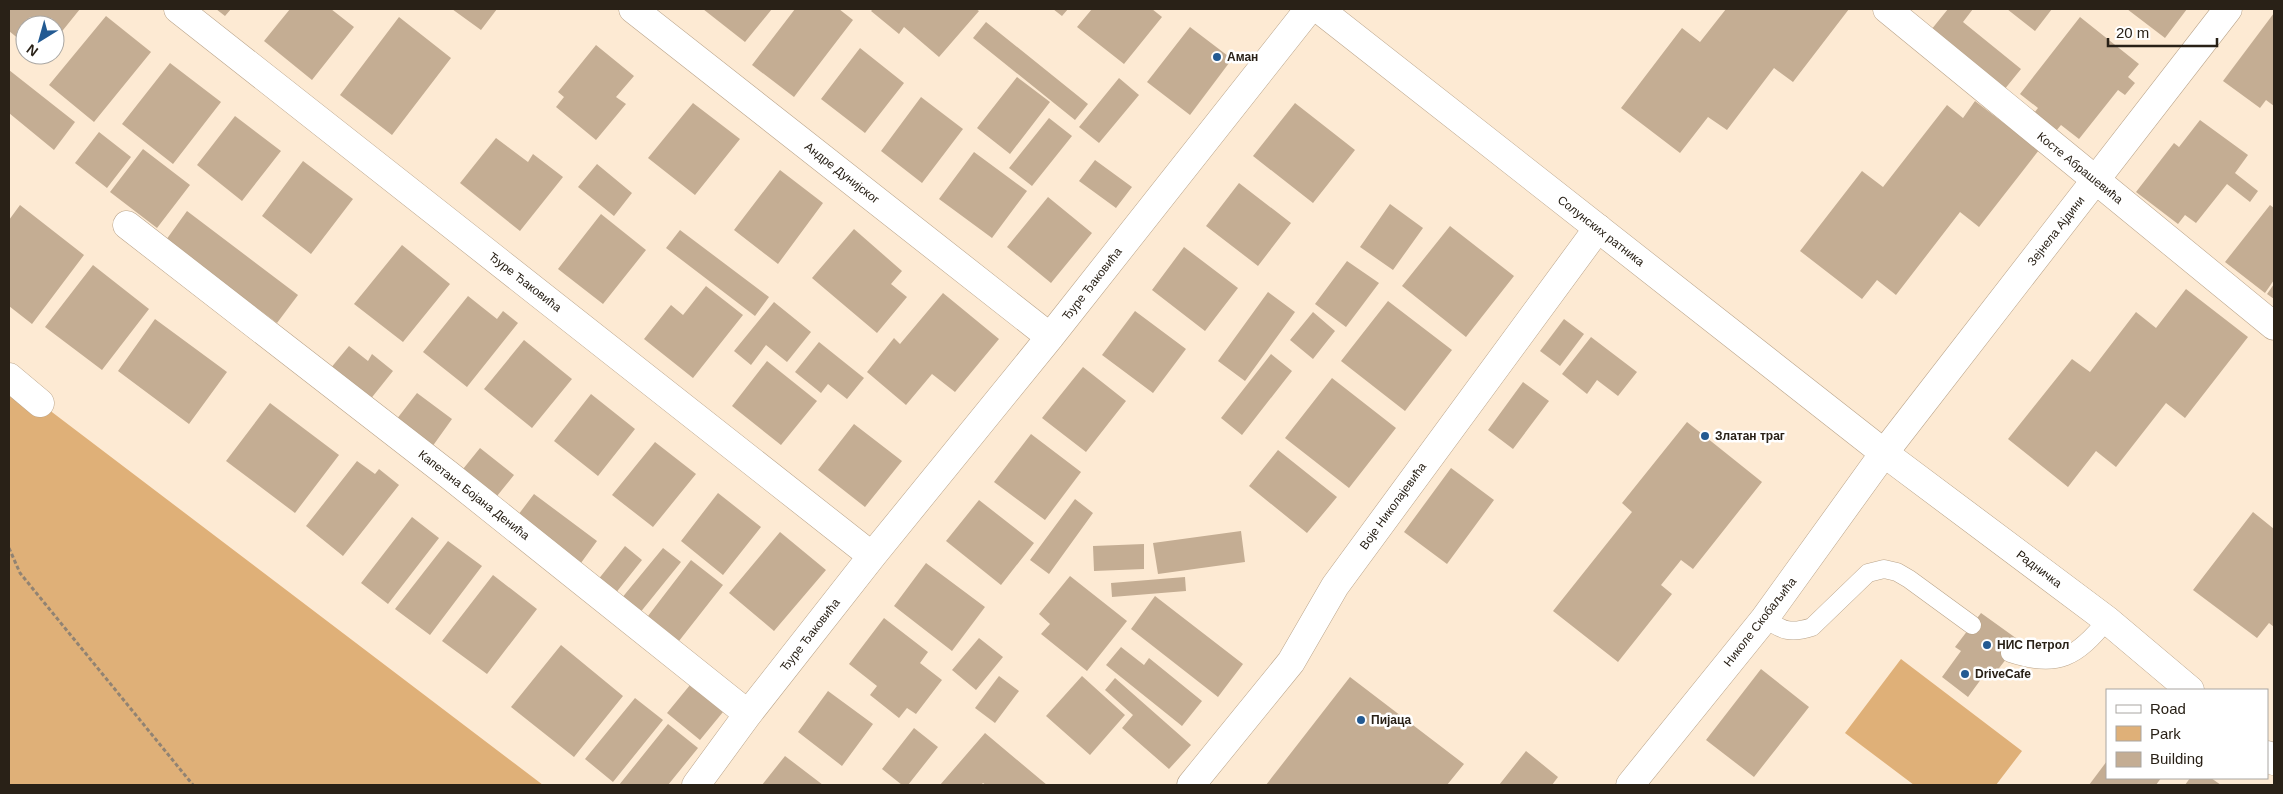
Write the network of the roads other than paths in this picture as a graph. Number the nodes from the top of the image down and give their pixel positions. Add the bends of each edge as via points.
1 (178, 9) edge
2 (633, 9) edge
3 (1309, 9) edge
4 (1318, 9) edge
5 (1887, 9) edge
6 (2228, 9) edge
7 (2095, 180) junction
8 (127, 225) dead end
9 (1598, 228) junction
10 (2274, 326) edge
11 (1050, 336) junction
12 (9, 377) edge
13 (40, 403) dead end
14 (1884, 453) junction
15 (872, 556) junction
16 (1765, 618) junction
17 (2106, 620) junction
18 (1972, 625) dead end
19 (2010, 653) dead end
20 (2189, 689) edge
21 (748, 714) junction
22 (696, 785) edge
23 (1191, 785) edge
24 (1630, 785) edge

1 - 15 street, Ђуре Ђаковића
2 - 11 street, Андре Дунијског
3 - 11 street, Ђуре Ђаковића
4 - 9 street, Солунских ратника
5 - 7 street, Косте Абрашевића
6 - 7 street, Зејнела Ајдини
7 - 10 street, Косте Абрашевића
7 - 14 street, Зејнела Ајдини
8 - 21 street, Капетана Бојана Денића via 449,475
9 - 14 street, Солунских ратника
9 - 23 street, Воје Николајевића via 1335,586 1291,662
11 - 15 street, Ђуре Ђаковића
12 - 13 street
14 - 16 street, Николе Скобаљића
14 - 17 street, Радничка
15 - 21 street, Ђуре Ђаковића
16 - 18 lane via 1778,628 1790,631 1812,627 1868,573 1884,569 1909,579
16 - 24 street, Николе Скобаљића
17 - 19 lane via 2088,643 2068,656 2031,660
17 - 20 street, Радничка
21 - 22 street

